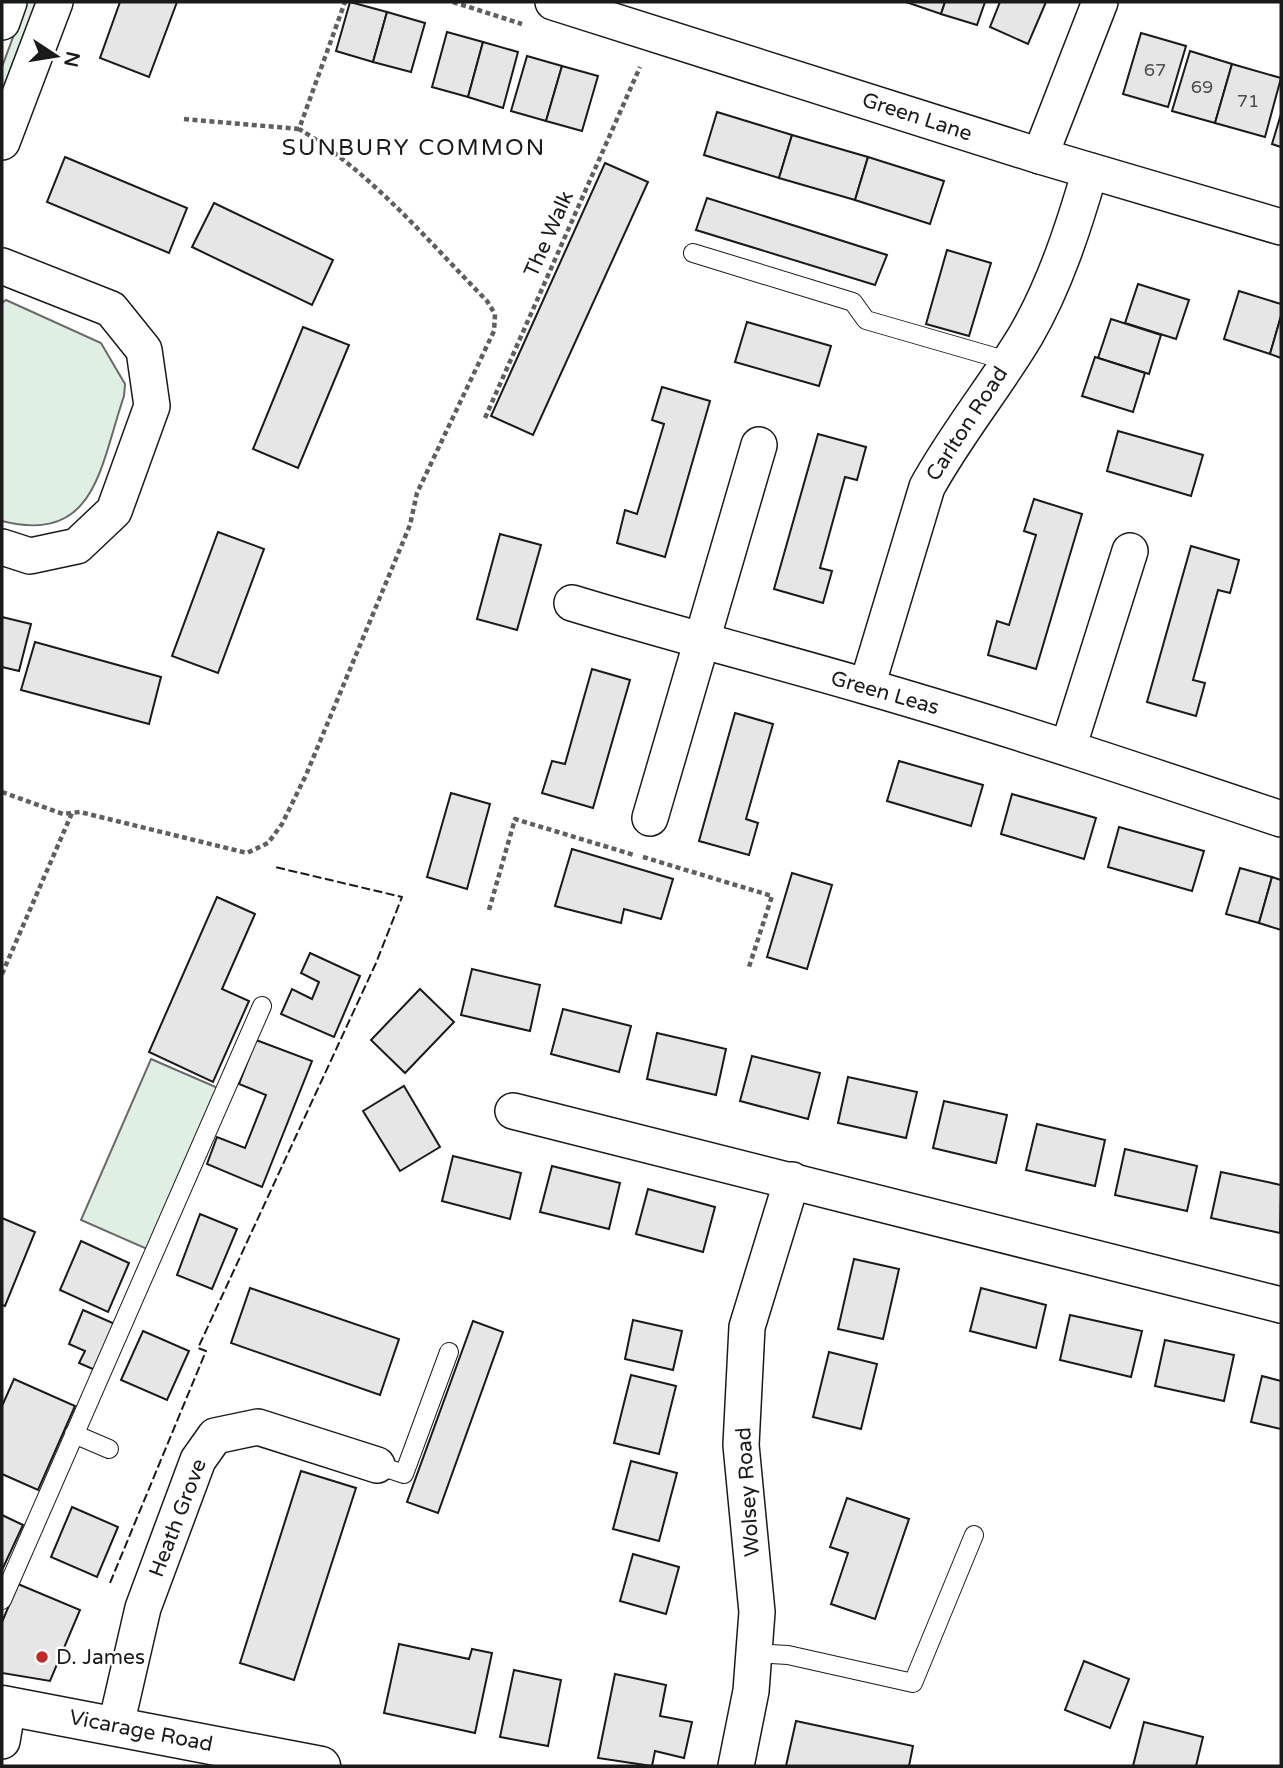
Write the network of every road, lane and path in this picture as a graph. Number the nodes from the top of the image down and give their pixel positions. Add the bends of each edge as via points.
1 (9, 2) edge
2 (55, 2) edge
3 (345, 2) edge
4 (553, 2) edge
5 (1100, 2) edge
6 (2, 22) edge
7 (642, 63) dead end
8 (184, 119) dead end
9 (299, 130) junction
10 (2, 142) edge
11 (1040, 156) junction
12 (1090, 171) junction
13 (1281, 228) edge
14 (693, 253) dead end
15 (2, 266) edge
16 (1008, 361) junction
17 (485, 418) dead end
18 (759, 445) dead end
19 (2, 547) edge
20 (1130, 551) dead end
21 (572, 603) dead end
22 (701, 642) junction
23 (867, 686) junction
24 (1068, 748) junction
25 (2, 792) edge
26 (72, 813) junction
27 (650, 818) dead end
28 (1281, 819) edge
29 (489, 910) dead end
30 (748, 970) dead end
31 (2, 974) edge
32 (262, 1006) dead end
33 (513, 1111) dead end
34 (792, 1180) junction
35 (1281, 1306) edge
36 (449, 1352) dead end
37 (74, 1434) junction
38 (109, 1449) dead end
39 (377, 1465) joint
40 (974, 1535) dead end
41 (2, 1600) edge
42 (754, 1653) junction
43 (4, 1717) edge
44 (116, 1725) junction
45 (321, 1766) edge
46 (736, 1766) edge

1 - 6 street
2 - 10 street
3 - 9 path
4 - 11 street, Green Lane
5 - 11 street
7 - 17 path, The Walk
8 - 9 path
9 - 26 path via 373,187 488,301 495,314 494,331 417,493 410,525 306,775 268,843 247,853
11 - 12 street, Green Lane
12 - 13 street, Green Lane
12 - 16 street, Carlton Road via 1044,299
14 - 16 lane via 853,302 866,320
15 - 19 street via 111,309 144,350 152,406 114,511 105,520 76,546 30,556
16 - 23 street, Carlton Road via 927,487
18 - 22 street
20 - 24 street
21 - 22 street, Green Leas
22 - 23 street, Green Leas
22 - 27 street
23 - 24 street, Green Leas
24 - 28 street, Green Leas
25 - 26 path via 63,814
26 - 31 path
29 - 30 path via 515,820 772,896
32 - 37 lane
33 - 34 street
34 - 35 street
34 - 42 street, Wolsey Road via 747,1328 741,1445 758,1612
36 - 39 lane via 404,1474
37 - 38 lane
37 - 41 lane
39 - 44 street, Heath Grove via 258,1427 215,1436 198,1460 143,1608
40 - 42 lane via 913,1683 788,1655
42 - 46 street, Wolsey Road
43 - 44 street, Vicarage Road
44 - 45 street, Vicarage Road

